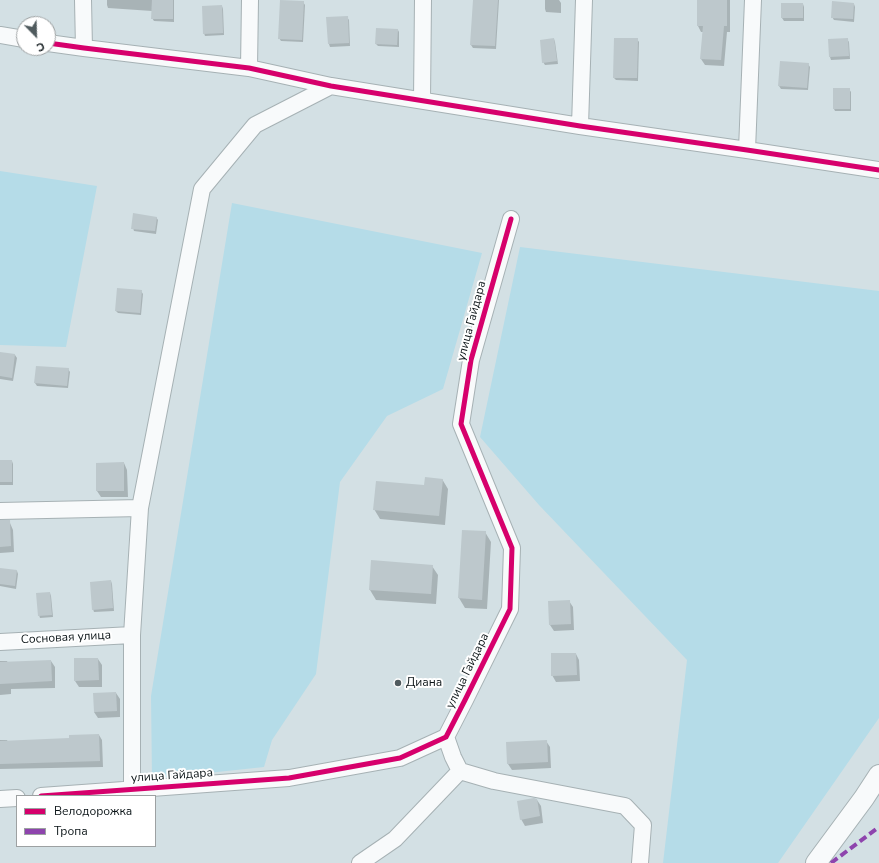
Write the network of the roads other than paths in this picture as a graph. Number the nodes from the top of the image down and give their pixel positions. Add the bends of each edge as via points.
1 (83, 0) edge
2 (250, 0) edge
3 (423, 0) edge
4 (584, 0) edge
5 (754, 0) edge
6 (0, 35) edge
7 (16, 38) edge
8 (56, 44) edge
9 (84, 48) junction
10 (249, 68) junction
11 (331, 86) junction
12 (422, 100) junction
13 (580, 126) junction
14 (747, 150) junction
15 (879, 170) edge
16 (511, 219) dead end
17 (140, 508) junction
18 (0, 511) edge
19 (132, 635) junction
20 (0, 642) edge
21 (446, 737) junction
22 (460, 771) junction
23 (879, 775) edge
24 (132, 789) junction
25 (53, 795) edge
26 (16, 798) edge
27 (0, 799) edge
28 (360, 863) edge
29 (640, 863) edge
30 (816, 863) edge

1 - 9 street
2 - 10 street
3 - 12 street
4 - 13 street
5 - 14 street
6 - 7 street
8 - 9 street
9 - 10 street
10 - 11 street
11 - 12 street
11 - 17 street via 255,125 202,188
12 - 13 street
13 - 14 street
14 - 15 street
16 - 21 street, улица Гайдара via 471,360 461,424 512,548 510,609
17 - 18 street
17 - 19 street
19 - 20 street, Сосновая улица
19 - 24 street
21 - 22 street
21 - 24 street, улица Гайдара via 400,758 289,778
22 - 28 street via 395,838
22 - 29 street via 494,781 625,806 643,825
23 - 30 main road
24 - 25 street, улица Гайдара
26 - 27 street

